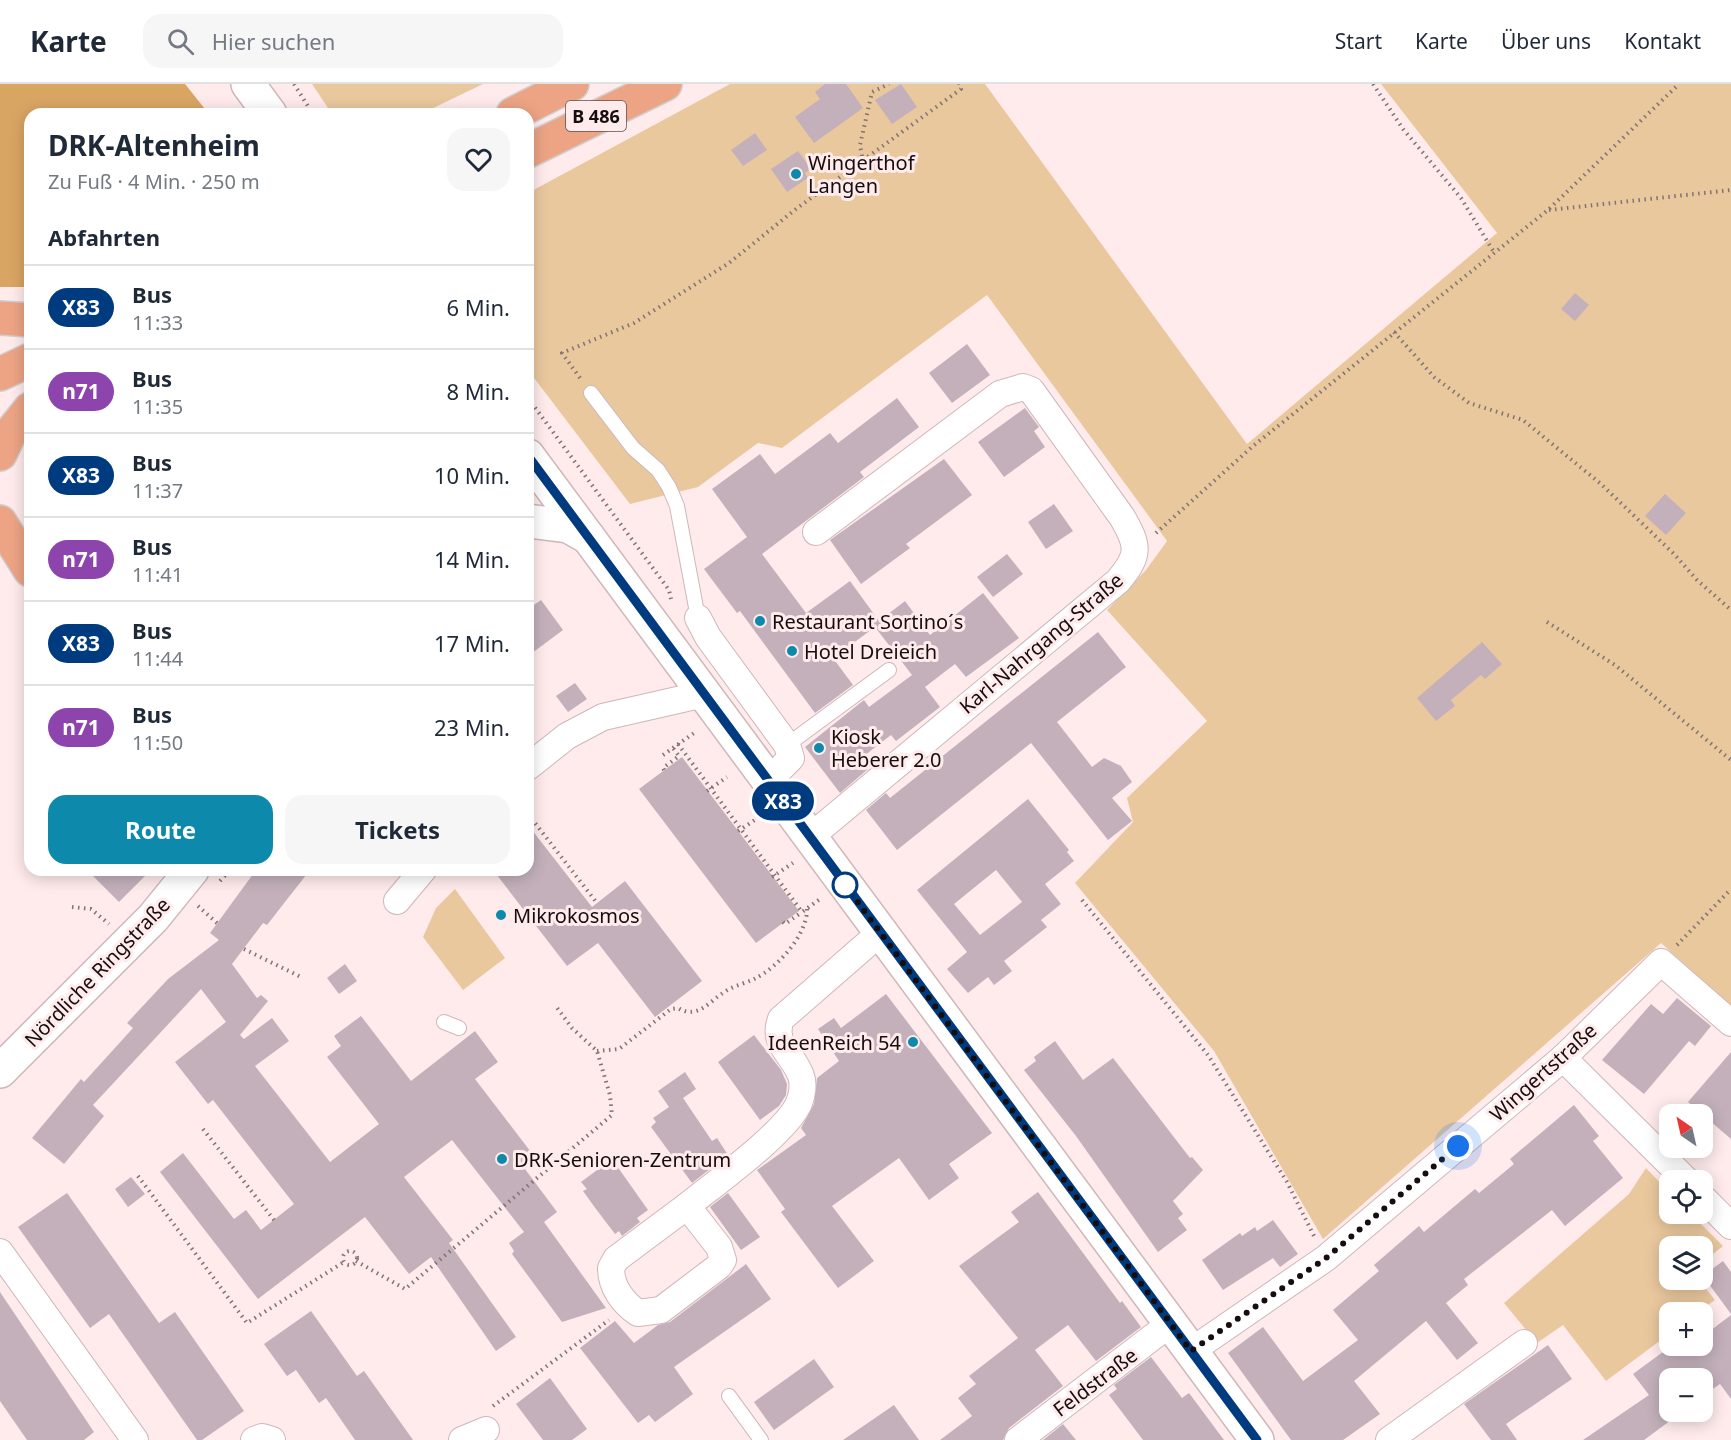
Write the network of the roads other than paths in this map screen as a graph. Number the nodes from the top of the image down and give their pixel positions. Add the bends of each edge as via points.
1 (248, 84) edge
2 (572, 84) edge
3 (665, 84) edge
4 (266, 108) edge
5 (525, 108) edge
6 (534, 148) edge
7 (0, 318) edge
8 (24, 320) edge
9 (24, 363) edge
10 (0, 374) edge
11 (591, 393) road end
12 (24, 396) edge
13 (0, 406) edge
14 (24, 416) edge
15 (0, 454) edge
16 (534, 475) edge
17 (0, 522) edge
18 (534, 522) edge
19 (816, 532) dead end
20 (588, 537) junction
21 (0, 553) edge
22 (24, 560) edge
23 (24, 571) edge
24 (698, 618) joint
25 (889, 670) dead end
26 (704, 694) junction
27 (787, 745) junction
28 (534, 762) edge
29 (768, 781) junction
30 (801, 850) junction
31 (187, 876) edge
32 (418, 876) edge
33 (397, 901) dead end
34 (881, 932) junction
35 (444, 1022) dead end
36 (1731, 1023) edge
37 (459, 1028) dead end
38 (1563, 1058) junction
39 (0, 1071) edge
40 (1676, 1170) edge
41 (687, 1206) junction
42 (1713, 1208) edge
43 (1731, 1226) edge
44 (0, 1252) edge
45 (1171, 1323) junction
46 (1524, 1343) dead end
47 (1191, 1351) junction
48 (729, 1396) dead end
49 (486, 1430) road end
50 (135, 1440) edge
51 (254, 1440) edge
52 (272, 1440) edge
53 (462, 1440) edge
54 (761, 1440) edge
55 (1018, 1440) edge
56 (1257, 1440) edge
57 (1389, 1440) edge

1 - 4 main road
2 - 5 main road, B 486
3 - 6 main road, B 486
7 - 8 main road
9 - 10 main road
11 - 24 lane via 669,487 677,506
12 - 13 main road
14 - 15 main road
16 - 20 main road
17 - 22 main road
18 - 20 main road via 568,526
19 - 30 street, Karl-Nahrgang-Straße via 1000,394 1023,387 1031,390 1122,517 1136,551 1118,581
20 - 26 main road
21 - 23 main road
24 - 27 street
25 - 27 lane
26 - 28 street via 592,722
26 - 29 main road
27 - 29 street via 791,758
29 - 30 main road
30 - 34 main road
31 - 39 main road, Nördliche Ringstraße via 130,941
32 - 33 street
34 - 41 street via 782,1019 779,1039 801,1076 799,1104 753,1152
34 - 45 main road
35 - 37 lane
36 - 38 street, Wingertstraße via 1660,962
38 - 40 street
38 - 47 street, Wingertstraße via 1326,1258
41 - 41 street via 723,1254 719,1266 661,1310 638,1313 628,1306 615,1286 611,1268 616,1259
42 - 43 street
44 - 50 street
45 - 47 main road
45 - 55 street, Feldstraße
46 - 57 street
47 - 56 main road
48 - 54 lane
49 - 53 street
51 - 52 street

